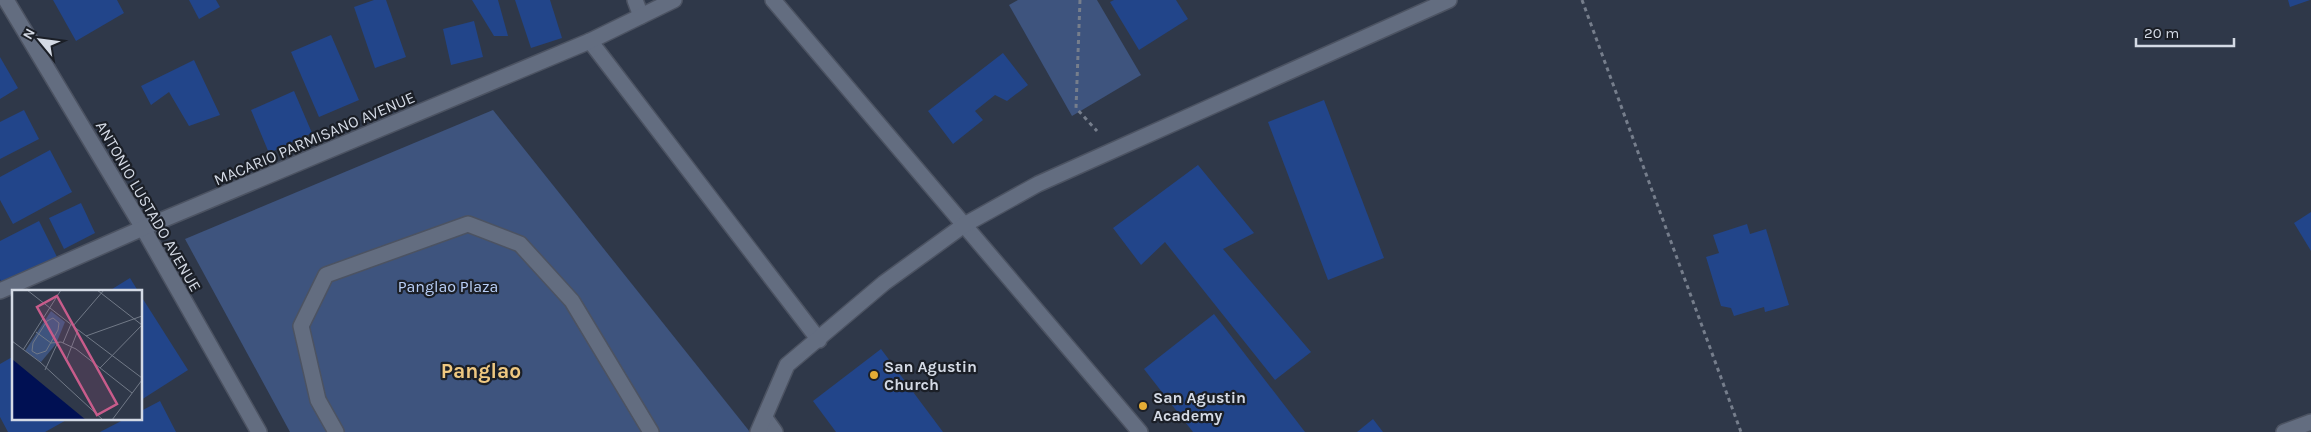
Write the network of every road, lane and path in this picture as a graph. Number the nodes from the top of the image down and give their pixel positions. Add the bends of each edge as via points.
1 (6, 0) edge
2 (635, 0) edge
3 (674, 0) edge
4 (773, 0) edge
5 (1080, 0) edge
6 (1449, 0) edge
7 (1582, 0) edge
8 (641, 16) junction
9 (590, 42) junction
10 (1114, 150) junction
11 (964, 225) junction
12 (143, 228) junction
13 (0, 292) edge
14 (819, 340) junction
15 (765, 418) junction
16 (2311, 422) edge
17 (259, 432) edge
18 (336, 432) edge
19 (651, 432) edge
20 (758, 432) edge
21 (775, 432) edge
22 (1140, 432) edge
23 (1741, 432) edge
24 (2284, 432) edge

1 - 12 street, ANTONIO LUSTADO AVENUE
2 - 8 street
3 - 8 street, MACARIO PARMISANO AVENUE
4 - 11 street
5 - 10 path via 1076,108
6 - 10 street
7 - 23 path
8 - 9 street, MACARIO PARMISANO AVENUE
9 - 12 street, MACARIO PARMISANO AVENUE
9 - 14 street
10 - 11 street via 1038,184
11 - 14 street via 884,282
11 - 22 street
12 - 13 street, MACARIO PARMISANO AVENUE
12 - 17 street, ANTONIO LUSTADO AVENUE
14 - 15 street via 787,365
15 - 20 street
15 - 21 street
16 - 24 street
18 - 19 street via 318,400 301,326 326,275 468,224 520,244 572,301

